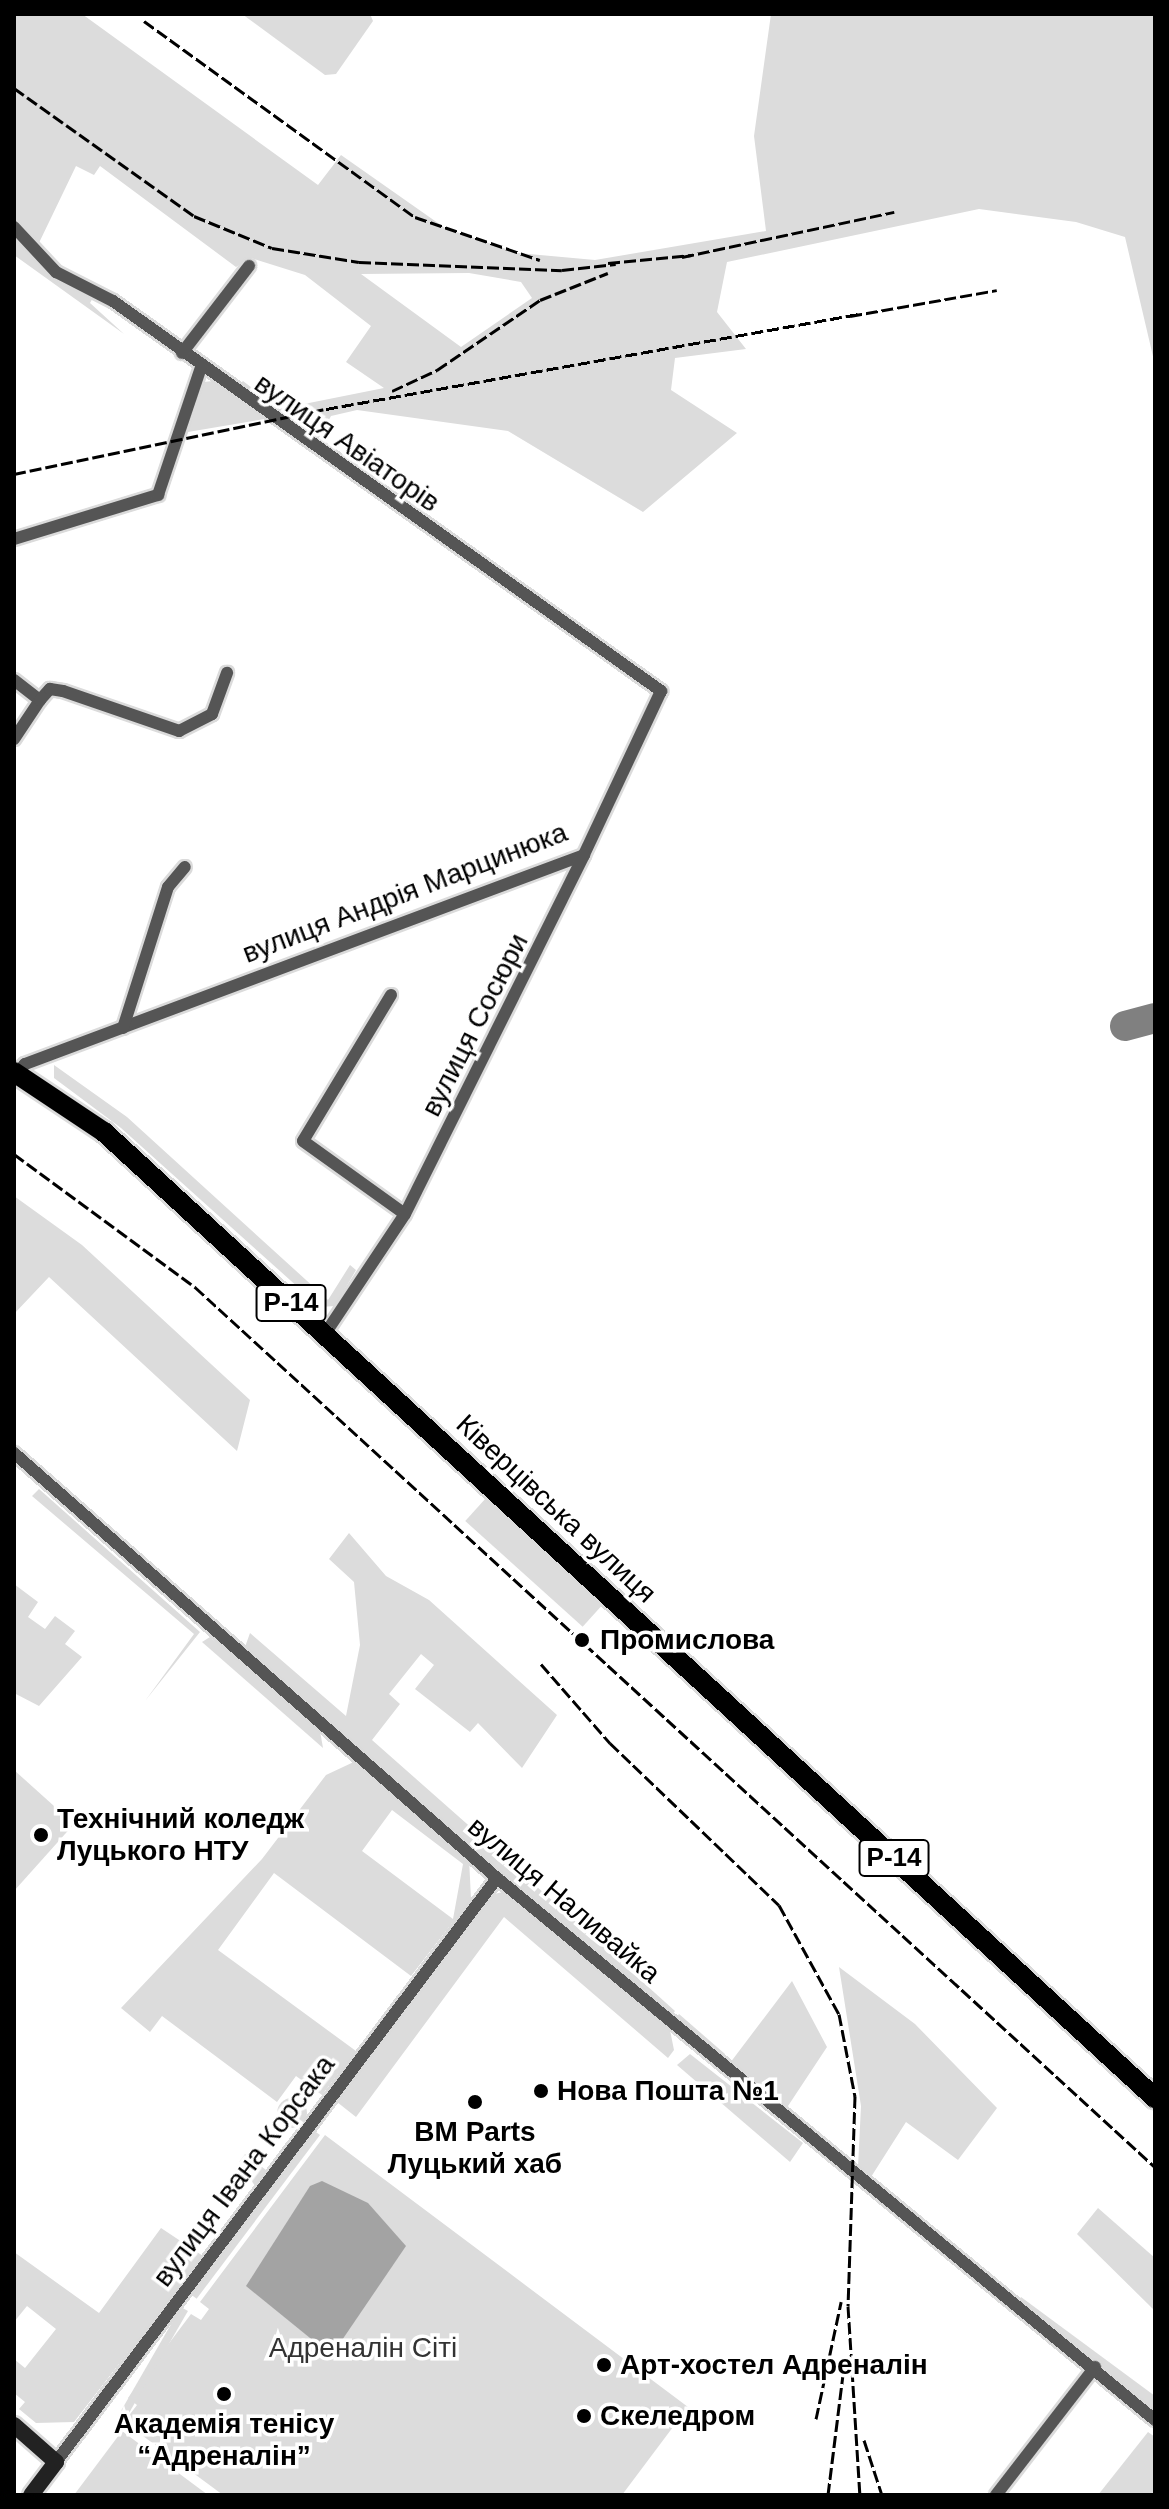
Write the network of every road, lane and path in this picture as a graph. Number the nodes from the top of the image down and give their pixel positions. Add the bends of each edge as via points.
1 (14, 227) edge
2 (249, 266) dead end
3 (182, 353) junction
4 (201, 367) junction
5 (14, 539) edge
6 (227, 673) dead end
7 (14, 680) edge
8 (661, 691) joint
9 (40, 700) junction
10 (14, 739) edge
11 (584, 855) junction
12 (185, 867) dead end
13 (391, 995) dead end
14 (123, 1028) junction
15 (15, 1072) edge
16 (405, 1214) junction
17 (325, 1334) junction
18 (14, 1453) edge
19 (497, 1878) junction
20 (1155, 2098) edge
21 (1095, 2367) junction
22 (1155, 2420) edge
23 (14, 2425) edge
24 (56, 2462) junction
25 (31, 2495) edge
26 (996, 2495) edge

1 - 3 street, вулиця Авіаторів via 56,272 113,301
2 - 3 street
3 - 4 street, вулиця Авіаторів
4 - 5 street via 158,495
4 - 8 street, вулиця Авіаторів
6 - 9 street via 212,714 179,731 63,691 50,689
7 - 9 street
8 - 11 street, вулиця Андрія Марцинюка
9 - 10 street
11 - 14 street, вулиця Андрія Марцинюка
11 - 16 street, вулиця Сосюри
12 - 14 street via 168,887
13 - 16 street via 303,1141
14 - 15 street, вулиця Андрія Марцинюка
15 - 17 main road, Ківерцівська вулиця / Р-14 via 104,1132
16 - 17 street, вулиця Сосюри
17 - 20 main road, Ківерцівська вулиця / Р-14
18 - 19 street, вулиця Наливайка
19 - 21 street, вулиця Наливайка via 854,2178
19 - 24 street, вулиця Івана Корсака
21 - 22 street, вулиця Наливайка
21 - 26 street
23 - 24 street
24 - 25 street, вулиця Івана Корсака

